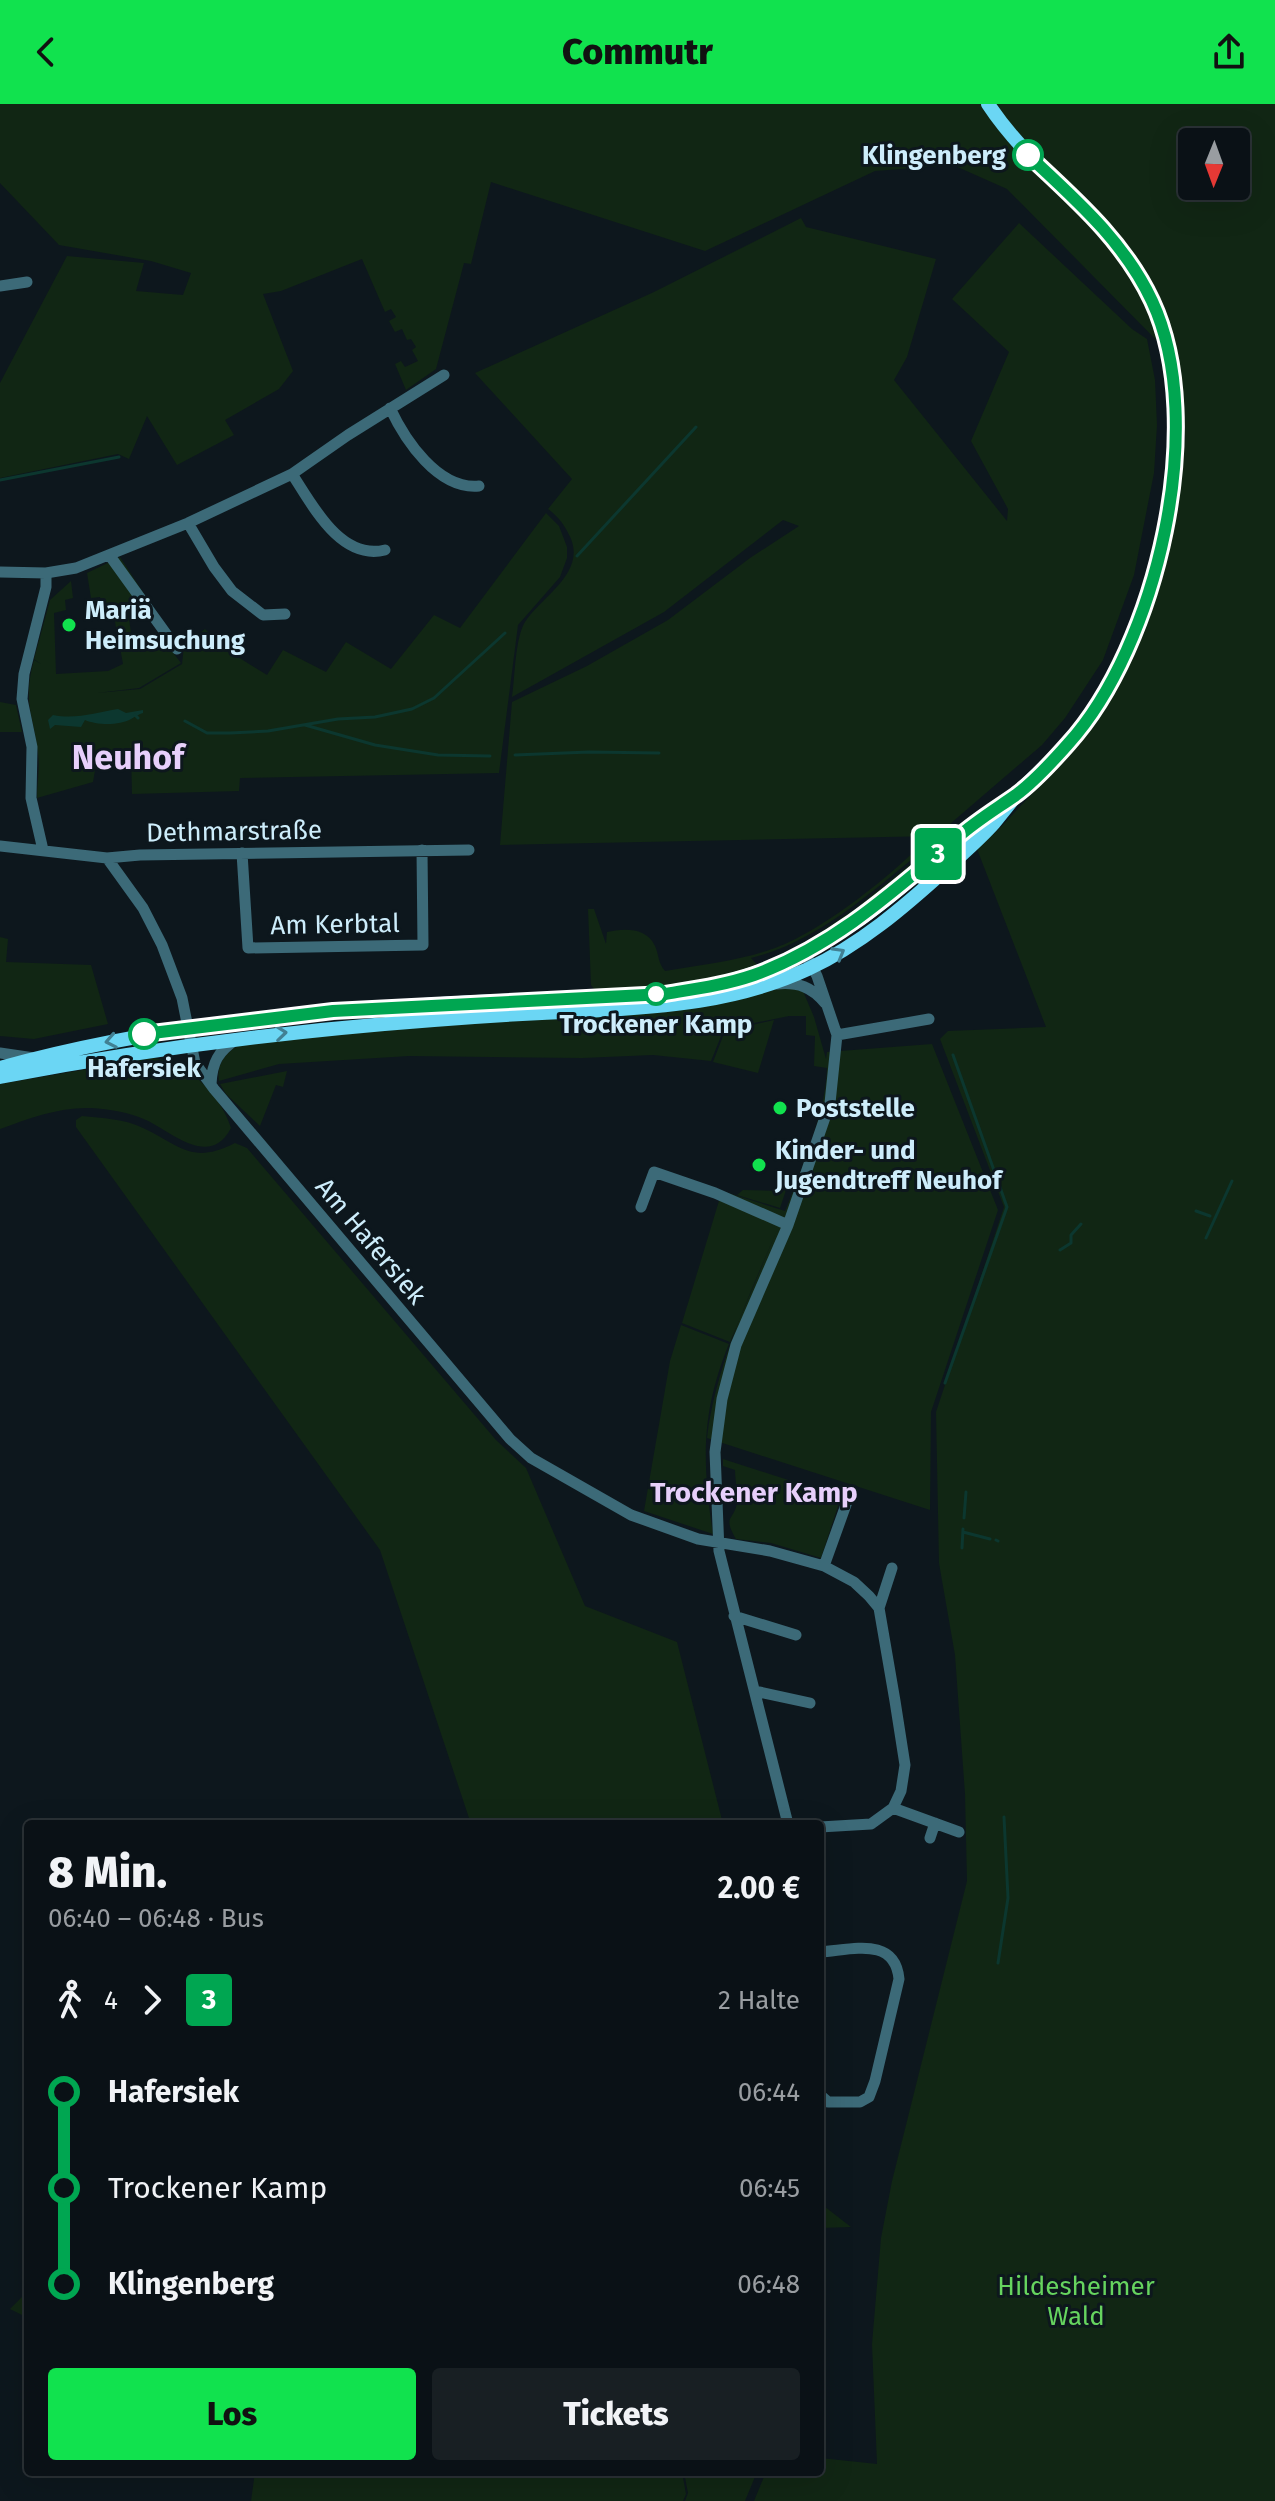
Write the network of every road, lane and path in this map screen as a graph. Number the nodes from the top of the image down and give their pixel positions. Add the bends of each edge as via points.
1 (988, 104) edge
2 (27, 282) dead end
3 (0, 286) edge
4 (444, 375) dead end
5 (390, 408) junction
6 (292, 474) junction
7 (479, 486) dead end
8 (188, 523) junction
9 (385, 550) dead end
10 (110, 556) junction
11 (0, 572) edge
12 (46, 573) junction
13 (285, 614) dead end
14 (177, 649) dead end
15 (1018, 793) junction
16 (0, 846) edge
17 (43, 850) junction
18 (422, 850) junction
19 (469, 850) dead end
20 (242, 853) junction
21 (107, 858) junction
22 (805, 953) junction
23 (813, 967) junction
24 (774, 984) junction
25 (828, 1007) junction
26 (929, 1019) dead end
27 (187, 1028) junction
28 (837, 1035) junction
29 (240, 1038) junction
30 (191, 1045) junction
31 (0, 1053) edge
32 (35, 1058) junction
33 (0, 1068) edge
34 (0, 1077) edge
35 (211, 1084) junction
36 (641, 1207) dead end
37 (788, 1225) junction
38 (847, 1502) dead end
39 (718, 1540) junction
40 (824, 1566) junction
41 (892, 1568) dead end
42 (879, 1608) junction
43 (734, 1616) junction
44 (796, 1635) dead end
45 (755, 1691) junction
46 (810, 1703) dead end
47 (893, 1808) junction
48 (787, 1820) edge
49 (935, 1823) junction
50 (824, 1827) edge
51 (959, 1832) dead end
52 (930, 1838) dead end
53 (824, 1952) edge
54 (824, 2098) edge

1 - 15 main road via 1028,155 1124,251 1164,331 1176,400 1169,503 1139,625 1086,721
2 - 3 street
4 - 5 street
5 - 6 street
5 - 7 street via 401,431 429,464 466,487
6 - 8 street
6 - 9 street via 342,539 358,549
8 - 10 street
8 - 13 street via 232,591 263,615
10 - 12 street
10 - 14 street
11 - 12 street
12 - 17 street via 22,699 32,747 31,798
15 - 22 main road via 979,819 879,905
23 -> 15 main road via 891,917 992,826
16 - 17 street, Dethmarstraße
17 - 21 street, Dethmarstraße
18 - 19 street, Dethmarstraße
18 - 20 street, Dethmarstraße
18 - 20 street, Am Kerbtal via 423,945 248,948
20 - 21 street, Dethmarstraße
21 - 27 street, Am Hafersiek via 162,945
22 - 23 street
22 - 27 main road via 751,976 665,994 333,1011
23 - 24 main road
23 - 25 street
24 - 25 street via 805,986
29 -> 24 main road via 464,1017 669,1007
25 - 28 street
26 - 28 street
27 - 30 street, Am Hafersiek
27 -> 32 main road
28 - 37 street via 830,1103
29 - 30 main road
29 - 35 street via 219,1053
30 - 34 main road
30 - 35 street, Am Hafersiek via 195,1063
31 - 32 street
32 - 33 main road
35 - 39 street, Am Hafersiek via 490,1418 531,1458 631,1515 698,1539
36 - 37 street via 654,1172
37 - 39 street via 737,1341 722,1399 715,1452
38 - 40 street
39 - 40 street, Am Hafersiek
39 - 43 street
40 - 42 street, Am Hafersiek via 854,1582
41 - 42 street
42 - 47 street via 905,1765
43 - 44 street
43 - 45 street
45 - 46 street
45 - 48 street
47 - 49 street
47 - 50 street via 871,1824
49 - 51 street
49 - 52 street
53 - 54 street via 881,1949 892,1956 899,1979 869,2097 860,2102

